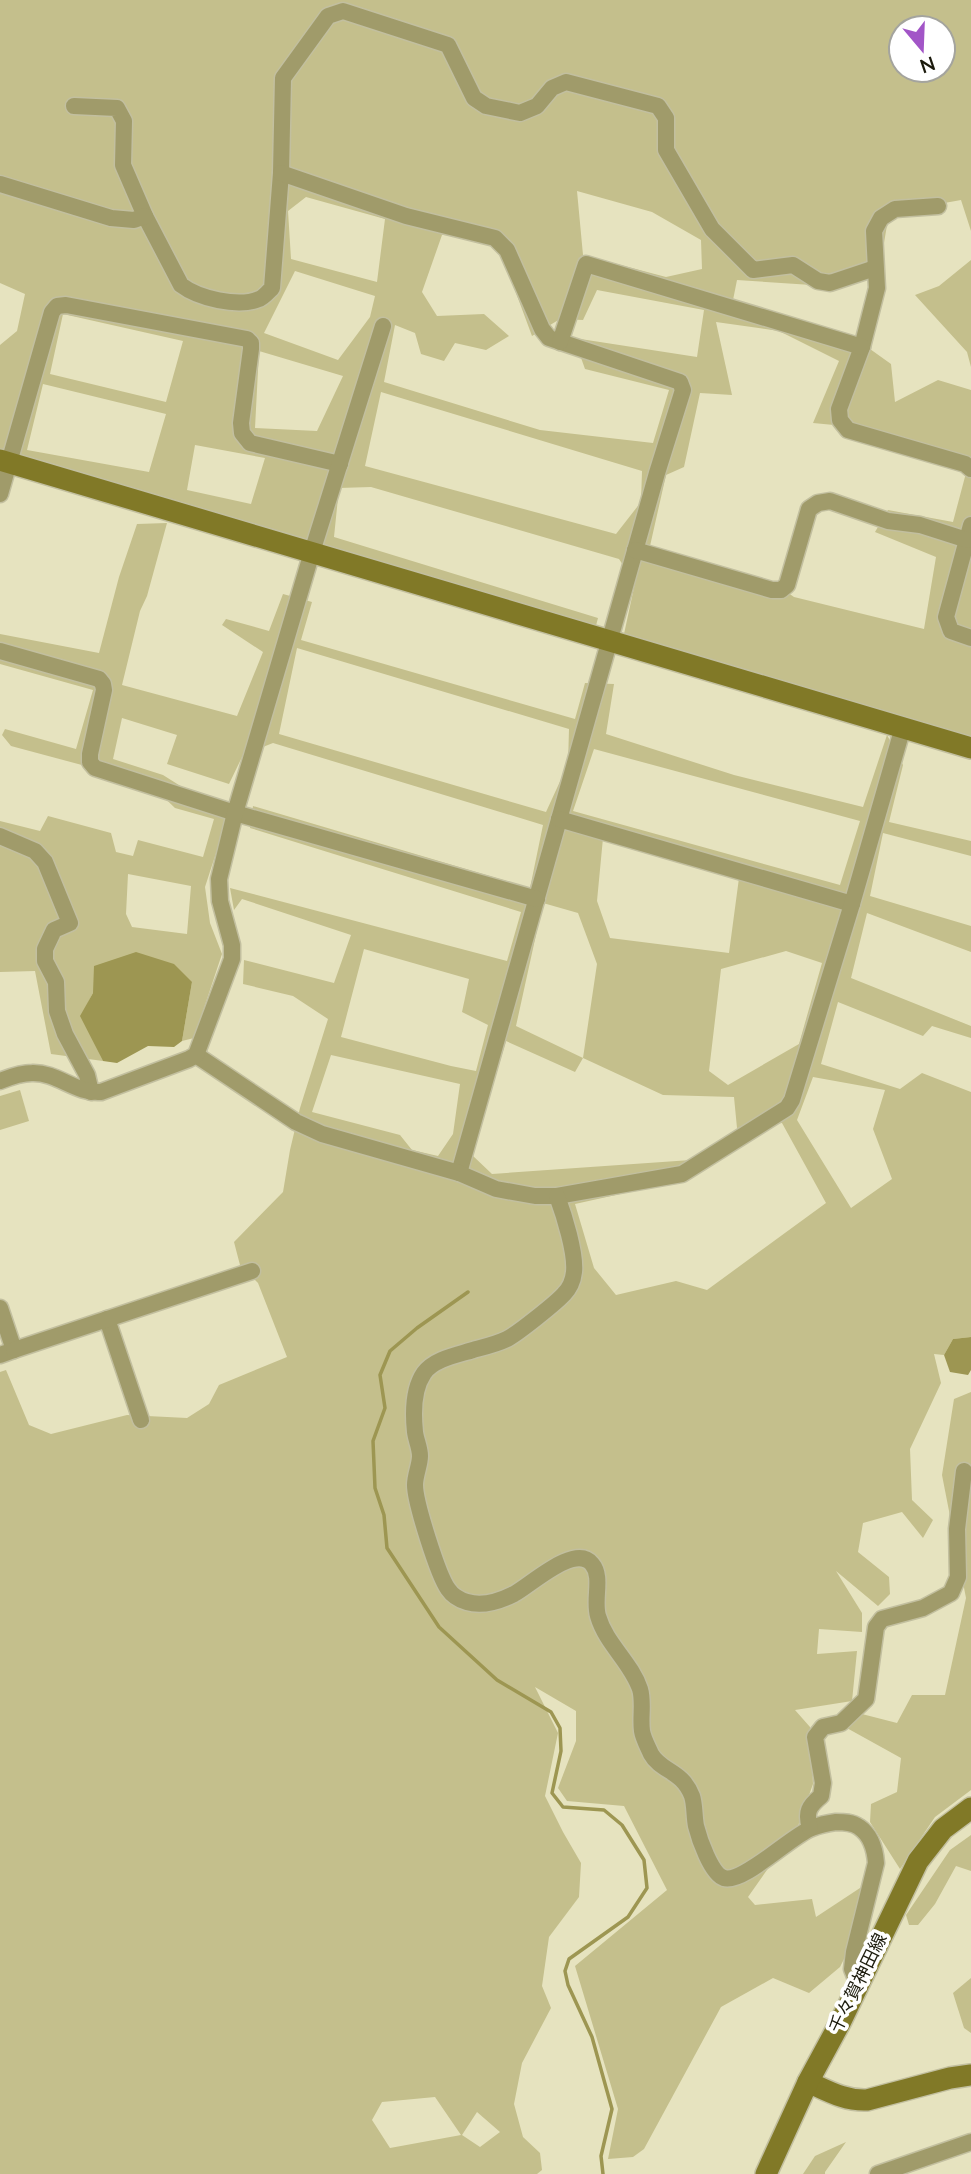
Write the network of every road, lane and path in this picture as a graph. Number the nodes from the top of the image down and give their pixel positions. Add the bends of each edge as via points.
1 (74, 106) dead end
2 (281, 173) junction
3 (0, 184) edge
4 (938, 206) dead end
5 (145, 216) junction
6 (875, 268) junction
7 (383, 326) dead end
8 (560, 342) junction
9 (862, 347) junction
10 (4, 462) edge
11 (340, 464) junction
12 (971, 468) edge
13 (0, 494) edge
14 (969, 532) edge
15 (635, 550) junction
16 (312, 552) junction
17 (971, 638) edge
18 (610, 640) junction
19 (0, 651) edge
20 (903, 727) junction
21 (971, 748) edge
22 (235, 813) junction
23 (559, 819) junction
24 (0, 836) edge
25 (537, 899) junction
26 (852, 904) junction
27 (196, 1055) junction
28 (0, 1081) edge
29 (91, 1092) junction
30 (458, 1173) junction
31 (558, 1196) junction
32 (252, 1271) dead end
33 (0, 1308) edge
34 (107, 1319) junction
35 (7, 1353) edge
36 (141, 1420) dead end
37 (964, 1471) dead end
38 (971, 1808) edge
39 (810, 1828) junction
40 (858, 1984) junction
41 (971, 2075) edge
42 (808, 2082) junction
43 (971, 2142) edge
44 (766, 2174) edge
45 (878, 2174) edge

1 - 5 street via 117,108 124,121 123,165
2 - 5 street via 272,288 259,299 233,303 191,293 181,285
2 - 6 street via 283,78 328,16 343,11 449,45 474,98 486,106 520,113 537,106 552,88 566,82 658,106 666,118 666,150 712,229 753,270 793,265 830,283
2 - 8 street via 406,216 495,238 507,250 542,329
3 - 5 street via 111,218
4 - 6 street via 895,209 881,218 874,231
6 - 9 street via 877,288
7 - 11 street
8 - 9 street via 586,264
8 - 15 street via 680,382 683,390
9 - 12 street via 839,409 848,430
10 - 11 street via 52,312 66,305 247,339 251,349 242,433 250,443
10 - 13 street
10 - 16 street
11 - 16 street
14 - 15 street via 888,521 830,501 818,503 809,509 787,584 781,590
14 - 17 street via 946,617 951,631
15 - 18 street
16 - 18 street
16 - 22 street
18 - 20 street
18 - 23 street
19 - 22 street via 99,679 104,690 90,754 94,768
20 - 21 street
20 - 26 street
22 - 25 street
22 - 27 street via 219,879 232,959
23 - 25 street
23 - 26 street
24 - 29 street via 35,851 45,862 70,923 54,930 45,961 56,982 57,1011 65,1034
25 - 30 street
26 - 31 street via 787,1108 682,1174
27 - 29 street
27 - 30 street via 296,1122 322,1134
28 - 29 street via 34,1073
30 - 31 street via 496,1189
31 - 39 street via 574,1268 564,1295 508,1339 436,1362 424,1372 415,1395 420,1456 416,1501 442,1577 462,1601 495,1602 562,1562 586,1559 598,1576 597,1615 605,1635 631,1668 641,1692 642,1733 659,1765 684,1781 708,1860 717,1874 724,1878 742,1874
32 - 34 street
33 - 35 street
34 - 35 street
34 - 36 street
37 - 39 street via 957,1529 958,1577 951,1593 923,1608 882,1619 876,1627 866,1699 841,1723 823,1727 815,1737 823,1783 821,1796 807,1816
38 - 40 street, 千々賀神田線 via 943,1829 918,1861
39 - 40 street via 844,1822 856,1825 875,1849 876,1863 854,1952 852,1969
40 - 42 street, 千々賀神田線
41 - 42 street via 867,2100 845,2099
42 - 44 street, 千々賀神田線
43 - 45 street

